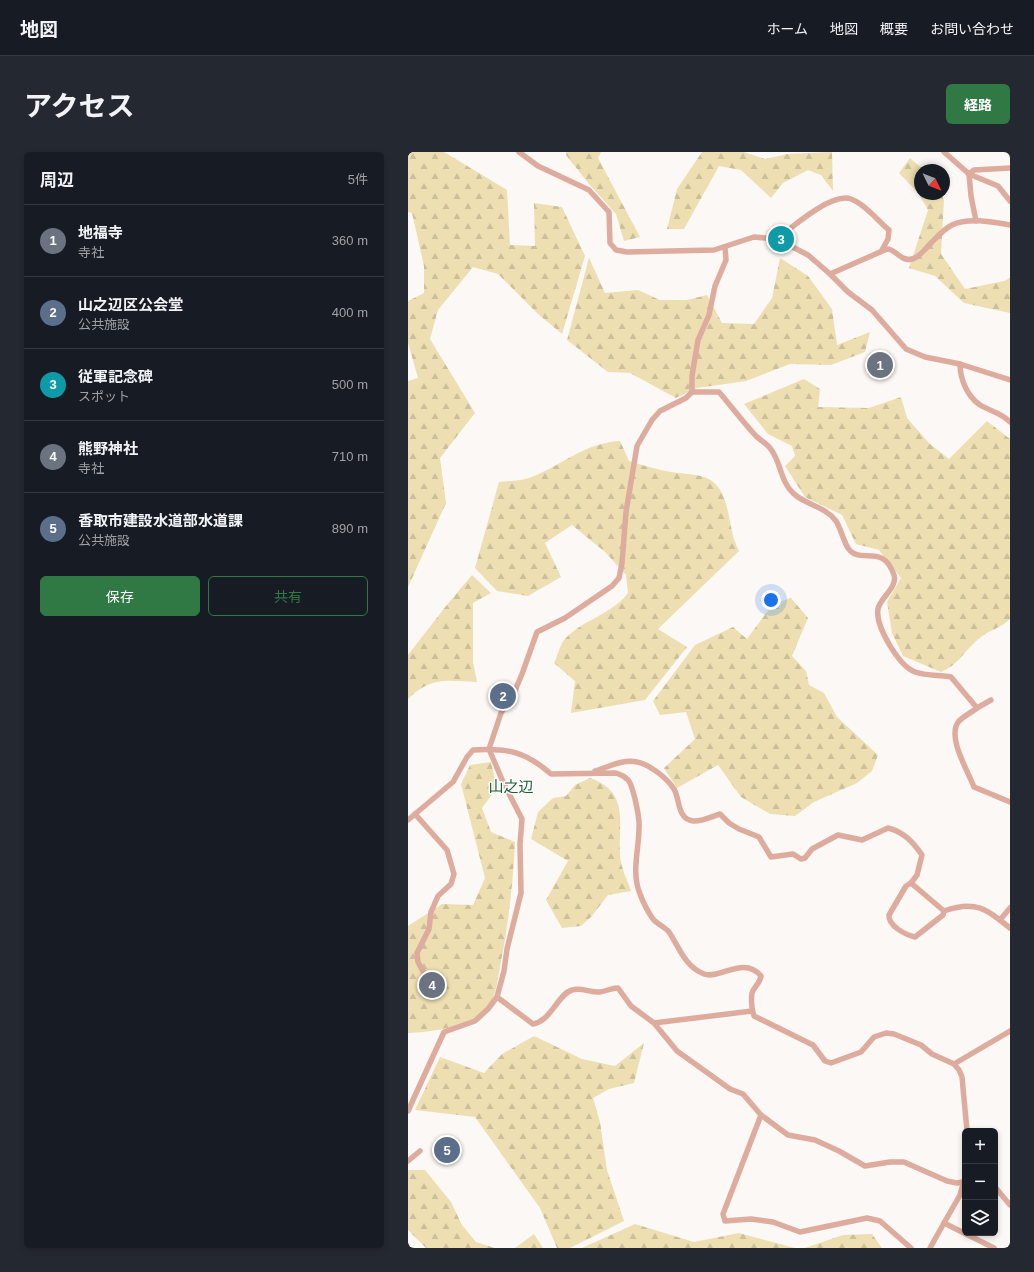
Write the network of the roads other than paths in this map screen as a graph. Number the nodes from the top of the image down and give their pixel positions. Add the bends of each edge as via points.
1 (520, 152) edge
2 (944, 152) edge
3 (1010, 168) edge
4 (969, 174) junction
5 (1010, 201) edge
6 (976, 221) junction
7 (1010, 225) edge
8 (777, 239) junction
9 (725, 247) junction
10 (882, 250) junction
11 (830, 274) junction
12 (960, 364) junction
13 (1010, 380) edge
14 (692, 392) junction
15 (1010, 422) edge
16 (992, 700) dead end
17 (977, 708) junction
18 (489, 749) junction
19 (589, 773) junction
20 (1010, 802) edge
21 (415, 814) junction
22 (408, 820) edge
23 (911, 883) junction
24 (1010, 908) edge
25 (944, 911) junction
26 (1000, 920) junction
27 (1010, 928) edge
28 (425, 975) dead end
29 (497, 997) junction
30 (752, 1011) junction
31 (654, 1023) junction
32 (1010, 1031) edge
33 (954, 1064) junction
34 (408, 1111) edge
35 (761, 1115) junction
36 (967, 1128) edge
37 (420, 1151) dead end
38 (408, 1161) edge
39 (962, 1180) edge
40 (962, 1187) edge
41 (998, 1190) edge
42 (1010, 1204) edge
43 (944, 1223) junction
44 (911, 1248) edge
45 (930, 1248) edge
46 (994, 1248) edge

1 - 9 street via 538,166 593,193 609,212 610,242 616,250 714,250
2 - 4 street
3 - 4 street via 974,170
4 - 5 street via 998,186
4 - 6 street
6 - 7 street
6 - 10 street via 952,225 913,259 899,256 891,249
8 - 9 street via 754,237
8 - 10 street via 835,200 850,199 889,230 888,240
8 - 11 street via 808,256
9 - 14 street via 726,260 715,286 709,315 698,340
10 - 11 street
11 - 12 street via 872,310 906,349 925,357
12 - 13 street
12 - 15 street via 960,376 974,399 980,405 1006,417
14 - 17 street via 719,392 756,436 770,448 792,493 806,503 819,507 835,520 849,549 855,554 884,558 895,581 878,609 879,622 888,643 902,662 915,672 951,677
14 - 18 street via 686,398 660,411 637,446 619,578 612,586 565,618 537,632 514,693 501,713
16 - 17 street
17 - 20 street via 959,721 955,730 960,755 974,788
18 - 19 street via 513,751 524,755 551,774
18 - 21 street via 471,751 457,778
18 - 29 street via 503,782 521,814 523,825 520,844 520,893
19 - 23 street via 626,762 646,765 666,779 674,790 680,811 687,818 694,821 720,814 739,829 759,837 771,857 793,854 801,859 812,849 838,835 862,840 888,828 895,830 914,843 922,855 917,876
19 - 30 street via 616,773 625,776 630,783 640,826 635,861 637,884 653,918 668,931 688,962 704,974 714,975 730,968 757,971 760,980 752,993
21 - 22 street
21 - 28 street via 447,850 454,866 451,884 438,896 432,909 429,929 417,954
23 - 25 street
23 - 25 street via 906,886 889,915 888,919 892,924 915,937 943,916
24 - 26 street
25 - 26 street via 960,905 973,905
26 - 27 street
29 - 31 street via 533,1024 539,1023 564,995 572,990 600,992 618,988 632,1006
29 - 34 street via 478,1019 444,1032
30 - 31 street
30 - 33 street via 758,1018 813,1046 825,1061 831,1063 861,1052 874,1037 886,1033 921,1045 932,1054
31 - 35 street via 677,1051 730,1089 743,1094
32 - 33 street
33 - 36 street via 962,1077
35 - 39 street via 788,1135 815,1140 865,1166 904,1162 946,1181 957,1183
35 - 44 street via 723,1214 725,1221 751,1219 773,1222 800,1232 867,1218 875,1219
37 - 38 street
40 - 43 street
41 - 42 street
43 - 45 street
43 - 46 street

